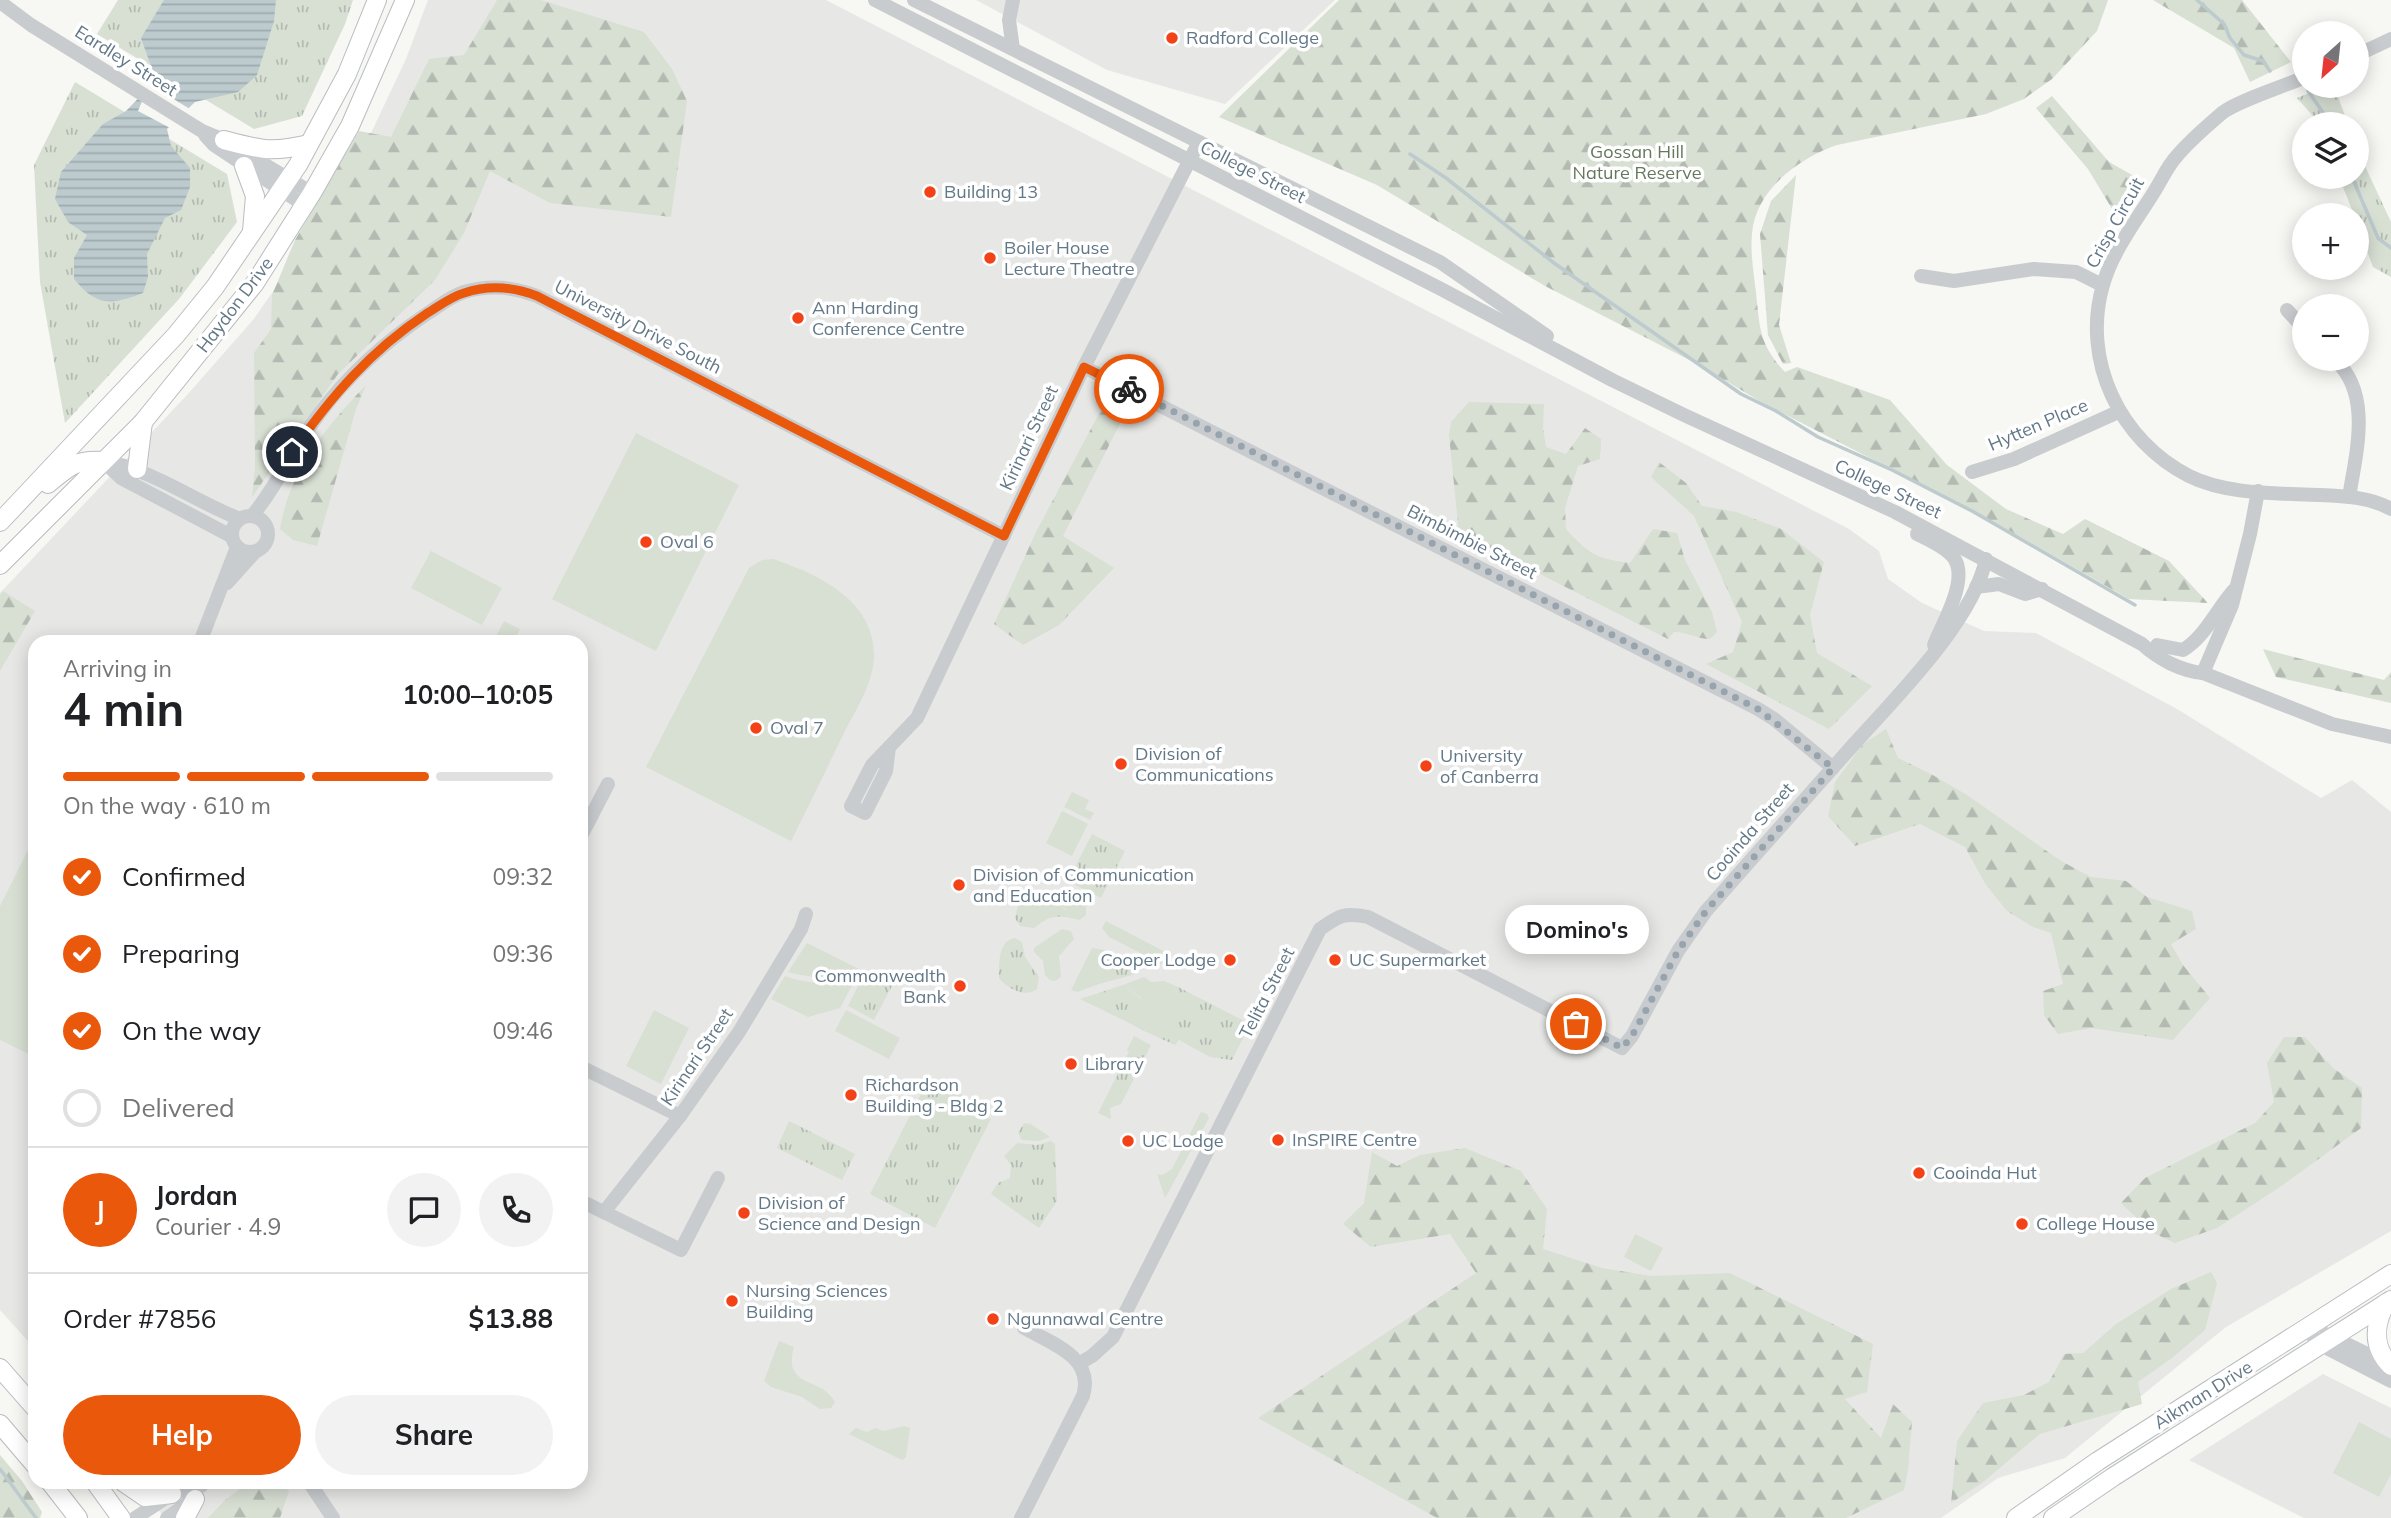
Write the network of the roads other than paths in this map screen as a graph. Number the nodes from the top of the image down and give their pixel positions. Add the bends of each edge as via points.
1 (377, 0) edge
2 (405, 0) edge
3 (875, 0) edge
4 (914, 0) edge
5 (1013, 0) edge
6 (0, 2) edge
7 (0, 14) edge
8 (31, 24) junction
9 (2391, 39) edge
10 (1013, 49) junction
11 (2370, 49) edge
12 (2292, 83) edge
13 (202, 131) junction
14 (225, 140) junction
15 (1199, 142) junction
16 (309, 144) junction
17 (1188, 161) junction
18 (244, 166) junction
19 (286, 185) junction
20 (308, 199) junction
21 (252, 234) junction
22 (1921, 276) dead end
23 (2102, 285) junction
24 (2287, 310) dead end
25 (2292, 316) edge
26 (1084, 367) junction
27 (2344, 371) edge
28 (1612, 380) junction
29 (2119, 412) junction
30 (102, 414) junction
31 (142, 422) junction
32 (103, 461) junction
33 (137, 469) junction
34 (1972, 472) dead end
35 (2258, 491) junction
36 (2349, 497) junction
37 (2391, 509) edge
38 (1895, 512) junction
39 (252, 519) junction
40 (1, 521) edge
41 (1004, 536) junction
42 (234, 541) junction
43 (255, 552) junction
44 (1986, 559) junction
45 (0, 565) edge
46 (1976, 587) junction
47 (2042, 589) junction
48 (2235, 589) junction
49 (221, 590) junction
50 (1956, 595) junction
51 (202, 635) edge
52 (2142, 644) junction
53 (2157, 645) junction
54 (1928, 659) junction
55 (2203, 673) junction
56 (2391, 737) edge
57 (889, 747) dead end
58 (1833, 768) junction
59 (608, 784) dead end
60 (588, 823) edge
61 (806, 914) dead end
62 (1622, 1048) joint
63 (588, 1070) edge
64 (680, 1116) junction
65 (718, 1178) dead end
66 (588, 1204) edge
67 (604, 1212) junction
68 (2391, 1274) edge
69 (2388, 1301) edge
70 (1024, 1328) dead end
71 (2306, 1329) junction
72 (2327, 1341) junction
73 (1080, 1363) junction
74 (2391, 1366) edge
75 (0, 1368) edge
76 (2391, 1381) edge
77 (28, 1400) edge
78 (0, 1424) edge
79 (28, 1457) edge
80 (55, 1489) edge
81 (100, 1489) edge
82 (134, 1489) edge
83 (200, 1489) edge
84 (314, 1489) edge
85 (172, 1494) junction
86 (71, 1514) edge
87 (121, 1518) edge
88 (135, 1518) edge
89 (167, 1518) edge
90 (185, 1518) edge
91 (333, 1518) edge
92 (1021, 1518) edge
93 (2016, 1518) edge
94 (2053, 1518) edge

1 - 16 main road, Haydon Drive via 347,74
2 - 20 main road, Haydon Drive via 349,125
3 - 17 street, College Street
4 - 10 street, College Street
5 - 10 street via 1009,20
6 - 8 street, Eardley Street
7 - 8 street, Eardley Street
8 - 13 street, Eardley Street
9 - 11 street
10 - 15 street, College Street
12 - 23 street, Crisp Circuit via 2225,111 2176,157
13 - 14 street, Eardley Street
13 - 18 street, Eardley Street
14 - 16 main road via 266,150
14 - 19 street, Eardley Street
15 - 17 street, Kirinari Street
15 - 28 street, College Street via 1440,262
16 - 19 main road, Haydon Drive
17 - 26 street, Kirinari Street
17 - 28 street, College Street
18 - 19 street, Eardley Street
18 - 21 main road via 256,196
19 - 20 street, Eardley Street
19 - 21 main road, Haydon Drive
20 - 31 main road, Haydon Drive via 255,282
21 - 30 main road, Haydon Drive via 176,335
22 - 23 street via 1954,281 2034,269 2077,272
23 - 29 street, Crisp Circuit via 2097,343 2102,371
24 - 25 street
26 - 41 street, Kirinari Street
26 - 58 street, Bimbimbie Street via 1758,709
27 - 36 street via 2357,398 2359,444
28 - 38 street, College Street
29 - 34 street, Hytten Place via 2014,459
29 - 35 street, Crisp Circuit via 2165,462 2191,477
30 - 32 main road via 92,436 95,452
30 - 40 main road, Haydon Drive
31 - 32 main road, Haydon Drive
31 - 33 main road
32 - 33 street
32 - 40 main road via 85,460 63,471 26,507
32 - 42 street via 121,478
32 - 45 main road, Haydon Drive
33 - 39 street via 218,510
35 - 36 street, Crisp Circuit
35 - 48 street
36 - 37 street, Crisp Circuit
38 - 44 street, College Street
38 - 50 street via 1904,527 1953,557 1958,569
39 - 41 street, University Drive South via 318,415 377,351 455,296 505,288 537,296
39 - 42 street via 233,526
39 - 43 street via 268,538
41 - 57 street, Kirinari Street via 917,718
42 - 43 street via 247,553
42 - 49 street
43 - 49 street
44 - 46 street, Cooinda Street
44 - 47 street, College Street
44 - 50 street, Cooinda Street via 1975,568 1964,592
46 - 47 street via 1999,584 2025,594
46 - 54 street, Cooinda Street via 1958,621
47 - 52 street, College Street
48 - 53 street via 2194,644 2183,650
48 - 55 street
49 - 51 street
50 - 54 street, Cooinda Street
52 - 53 street, College Street
52 - 55 street, College Street via 2189,672
53 - 55 street, College Street via 2194,663
54 - 58 street, Cooinda Street
55 - 56 street, College Street via 2332,724
58 - 62 street, Cooinda Street via 1706,911
59 - 60 street
61 - 64 street, Kirinari Street via 802,929 739,1032
62 - 73 street, Telita Street via 1368,917 1350,914 1335,918 1320,929 1113,1337
63 - 64 street
64 - 67 street, Kirinari Street
65 - 67 street via 681,1250
66 - 67 street
68 - 71 main road, Aikman Drive
69 - 72 main road, Aikman Drive
69 - 74 main road via 2376,1335 2380,1352
70 - 73 street
71 - 72 street
71 - 93 main road, Aikman Drive
72 - 74 street
72 - 76 street
72 - 94 main road, Aikman Drive
73 - 92 street via 1086,1377 1083,1396
75 - 77 main road
78 - 79 main road
80 - 86 main road
81 - 87 main road
82 - 85 main road via 145,1497
83 - 85 street
83 - 89 street
83 - 90 main road
84 - 91 street
85 - 88 street

